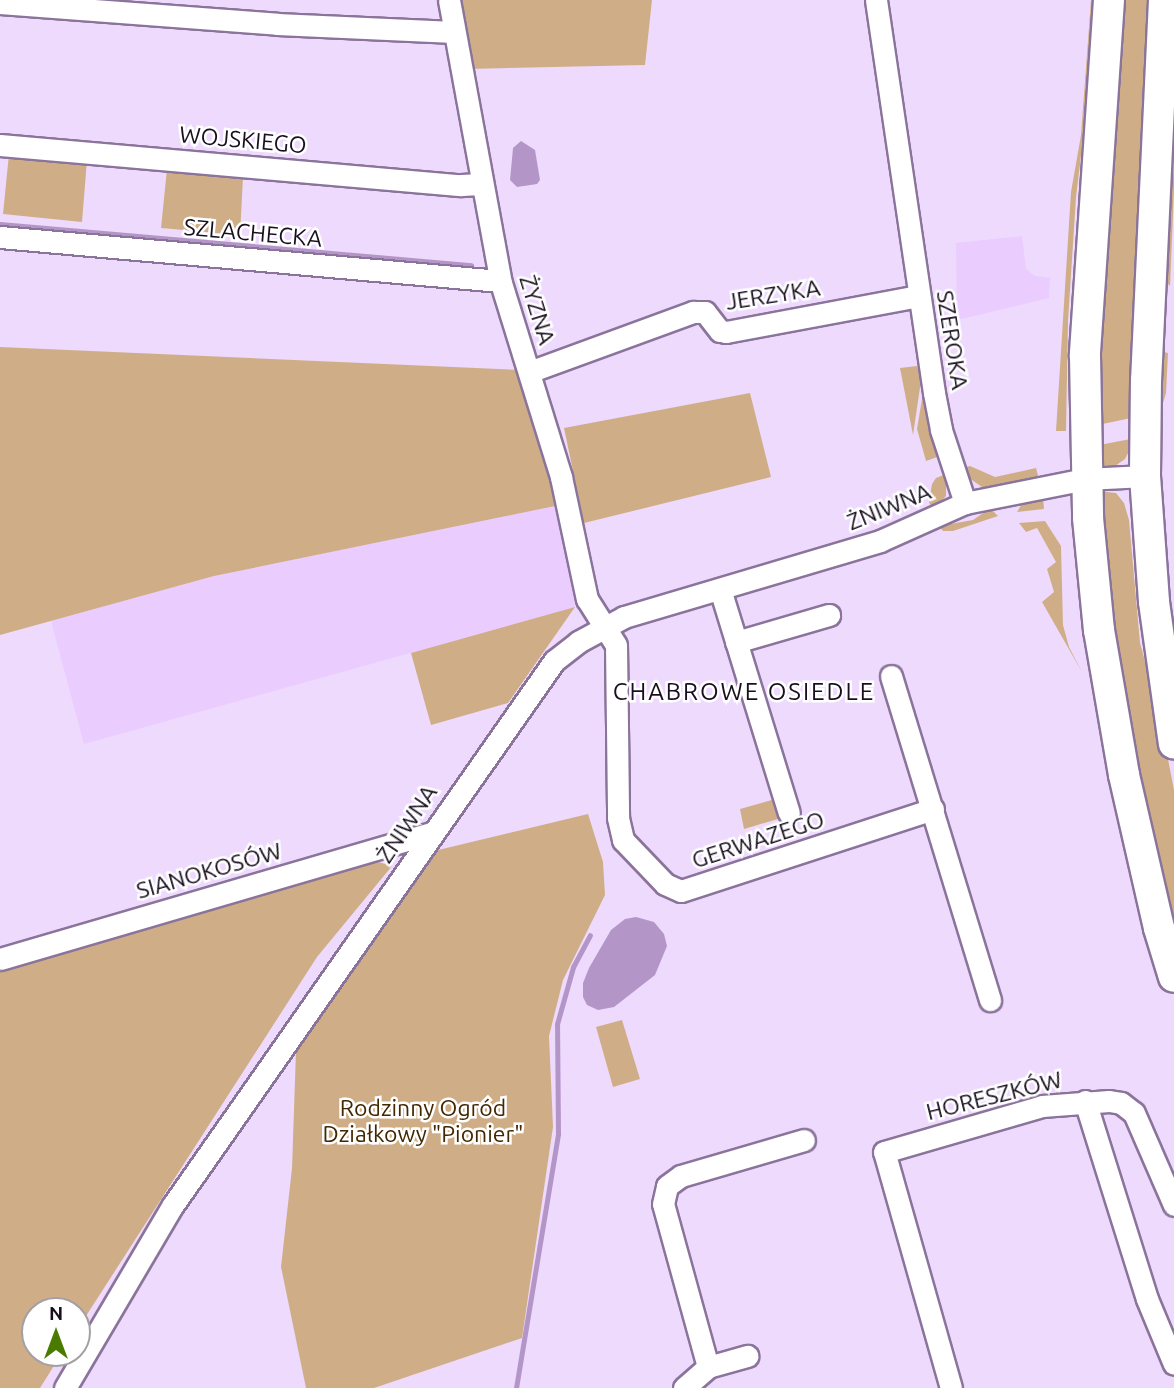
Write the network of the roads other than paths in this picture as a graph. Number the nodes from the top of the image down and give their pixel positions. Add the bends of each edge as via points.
1 (449, 0) edge
2 (876, 0) edge
3 (1110, 0) edge
4 (1164, 0) edge
5 (0, 3) edge
6 (454, 32) junction
7 (0, 145) edge
8 (481, 184) junction
9 (0, 237) edge
10 (500, 281) junction
11 (918, 296) junction
12 (528, 372) junction
13 (1145, 476) junction
14 (1085, 479) junction
15 (965, 503) junction
16 (720, 589) junction
17 (829, 615) dead end
18 (604, 627) junction
19 (736, 642) junction
20 (891, 676) dead end
21 (1173, 728) edge
22 (933, 809) junction
23 (789, 813) dead end
24 (432, 833) junction
25 (0, 959) edge
26 (1174, 977) edge
27 (990, 1000) dead end
28 (1085, 1101) junction
29 (804, 1140) dead end
30 (1159, 1150) dead end
31 (1174, 1205) edge
32 (747, 1356) dead end
33 (1174, 1364) edge
34 (708, 1367) junction
35 (65, 1388) edge
36 (684, 1388) edge
37 (951, 1388) edge

1 - 6 street, ŻYZNA
2 - 11 street, SZEROKA
3 - 14 main road via 1085,356
4 - 13 main road
5 - 6 street
6 - 8 street, ŻYZNA
7 - 8 street, WOJSKIEGO
8 - 10 street, ŻYZNA
9 - 10 street, SZLACHECKA
10 - 12 street, ŻYZNA
11 - 12 street, JERZYKA via 726,332 705,312 693,312
11 - 15 street, SZEROKA via 941,430
12 - 18 street, ŻYZNA via 569,513 587,599
13 - 14 street
13 - 21 main road via 1154,602
14 - 15 street
14 - 26 main road via 1094,593 1112,709 1140,851
15 - 16 street, ŻNIWNA via 880,541
16 - 18 street, ŻNIWNA
16 - 19 street
17 - 19 street
18 - 22 street, GERWAZEGO via 617,653 619,830 623,840 673,889 690,890
18 - 24 street, ŻNIWNA via 566,650 544,673
19 - 23 street
20 - 22 street
22 - 27 street
24 - 25 street, SIANOKOSÓW
24 - 35 street, ŻNIWNA via 173,1205
28 - 30 street via 1109,1092 1132,1097 1145,1114
28 - 31 street via 1121,1103 1134,1113
28 - 33 street, HORESZKÓW via 1147,1299
28 - 37 street, HORESZKÓW via 1042,1106 884,1152
29 - 34 street via 681,1176 663,1195
32 - 34 street
34 - 36 street

